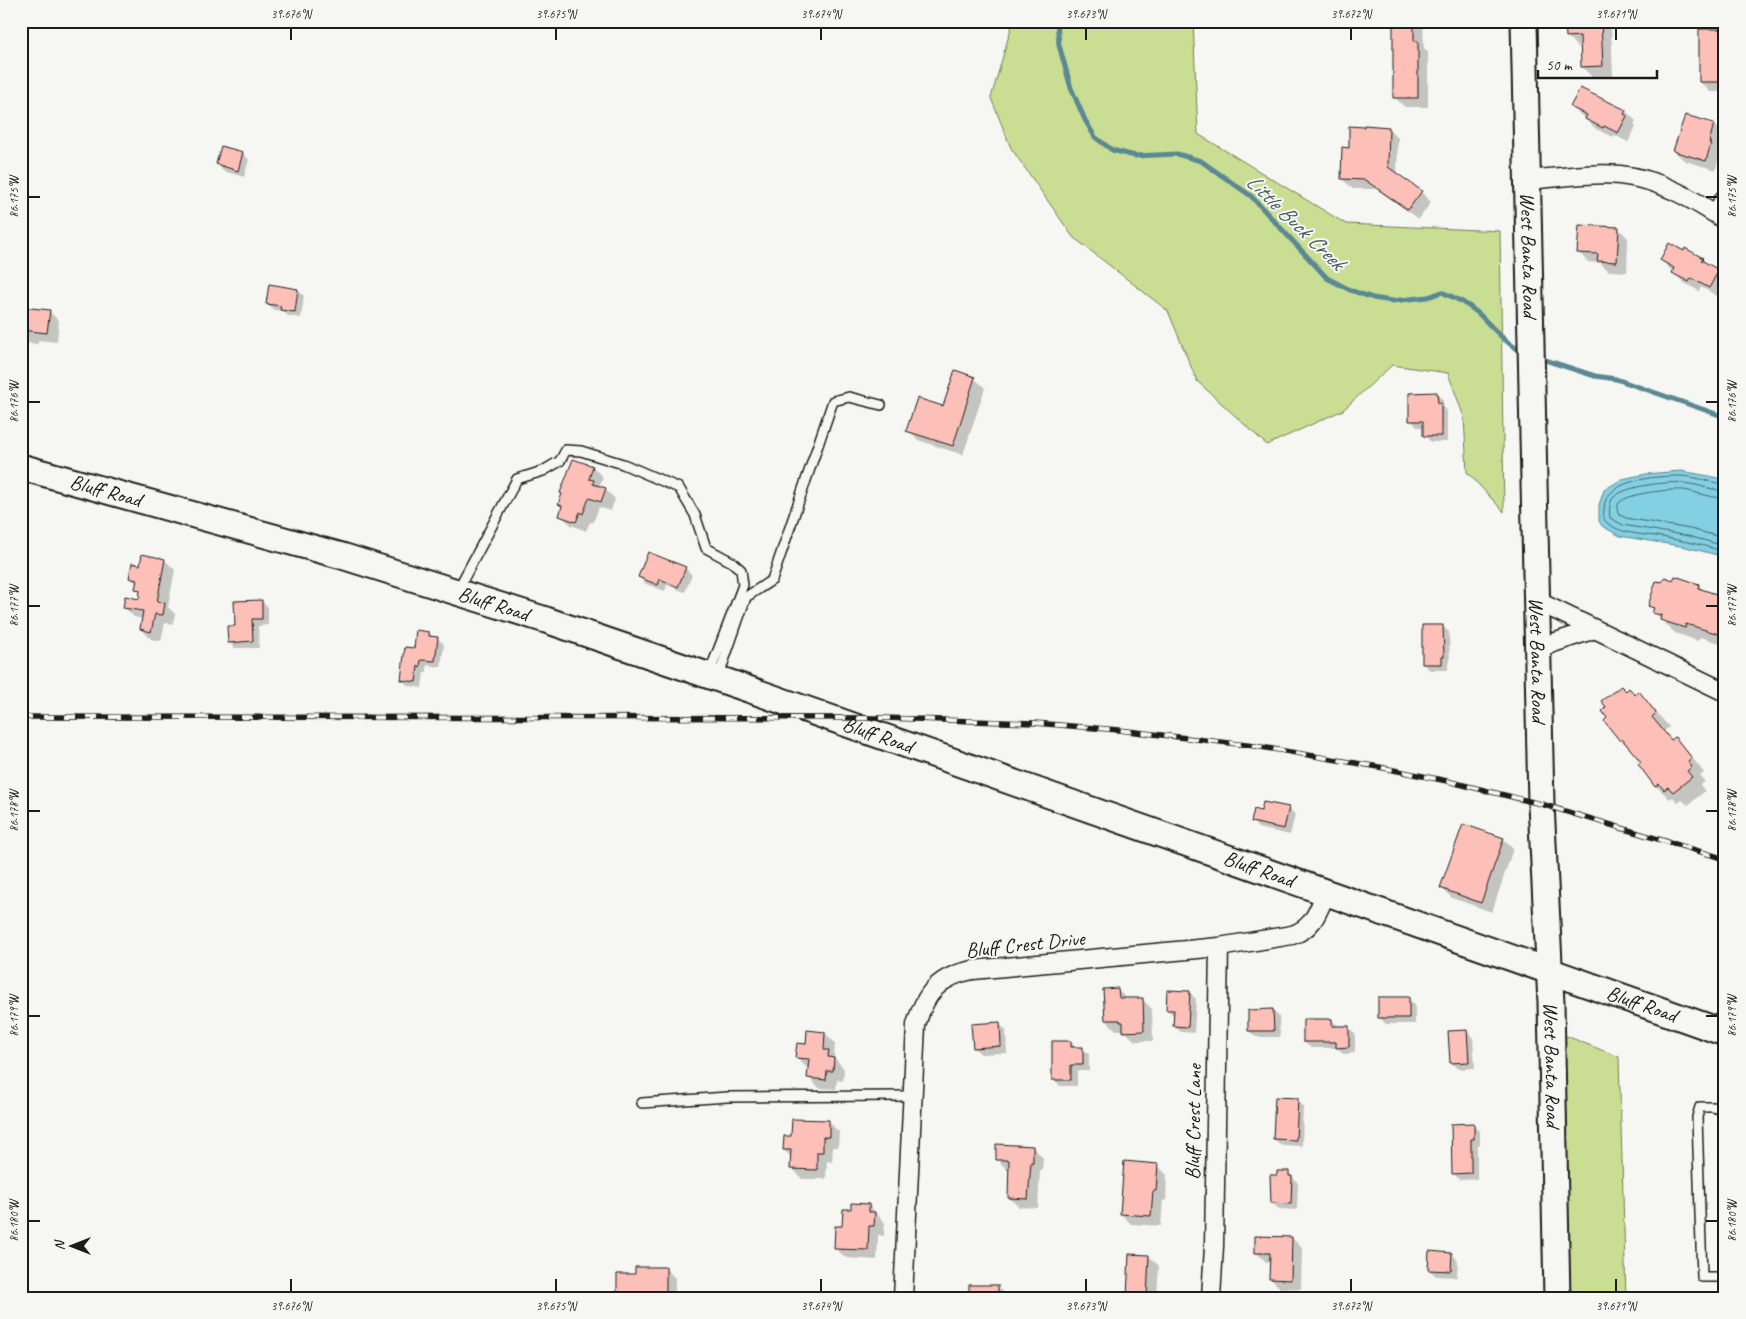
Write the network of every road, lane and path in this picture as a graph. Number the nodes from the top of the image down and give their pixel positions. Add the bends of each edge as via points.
1 (1524, 21) edge
2 (1528, 180) junction
3 (1725, 198) edge
4 (1720, 217) edge
5 (881, 405) dead end
6 (21, 467) edge
7 (457, 591) junction
8 (1537, 600) junction
9 (1595, 629) junction
10 (1538, 648) junction
11 (713, 676) junction
12 (1725, 692) edge
13 (1326, 893) junction
14 (1218, 947) junction
15 (1548, 972) junction
16 (1725, 1033) edge
17 (912, 1096) junction
18 (642, 1103) dead end
19 (1725, 1111) edge
20 (1725, 1277) edge
21 (903, 1298) edge
22 (1211, 1298) edge
23 (1557, 1298) edge

1 - 2 main road, West Banta Road
2 - 4 street via 1609,174 1632,176 1666,186
2 - 8 main road, West Banta Road
3 - 4 street
5 - 11 lane via 849,396 833,401 772,580 746,598
6 - 7 main road, Bluff Road
7 - 11 main road, Bluff Road
7 - 11 lane via 517,479 543,471 560,461 566,450 581,451 623,464 679,488 695,515 706,548 741,570 743,585
8 - 9 street
8 - 10 main road, West Banta Road
9 - 10 street
9 - 12 street
10 - 15 main road, West Banta Road via 1540,804
11 - 13 main road, Bluff Road
13 - 14 street, Bluff Crest Drive via 1313,921 1301,932
13 - 15 main road, Bluff Road
14 - 17 street, Bluff Crest Drive via 973,970 952,976 932,990 918,1017
14 - 22 street, Bluff Crest Lane
15 - 16 main road, Bluff Road
15 - 23 main road, West Banta Road
17 - 18 lane via 726,1097
17 - 21 street, Bluff Crest Drive
19 - 20 lane via 1700,1107 1697,1117 1702,1277

